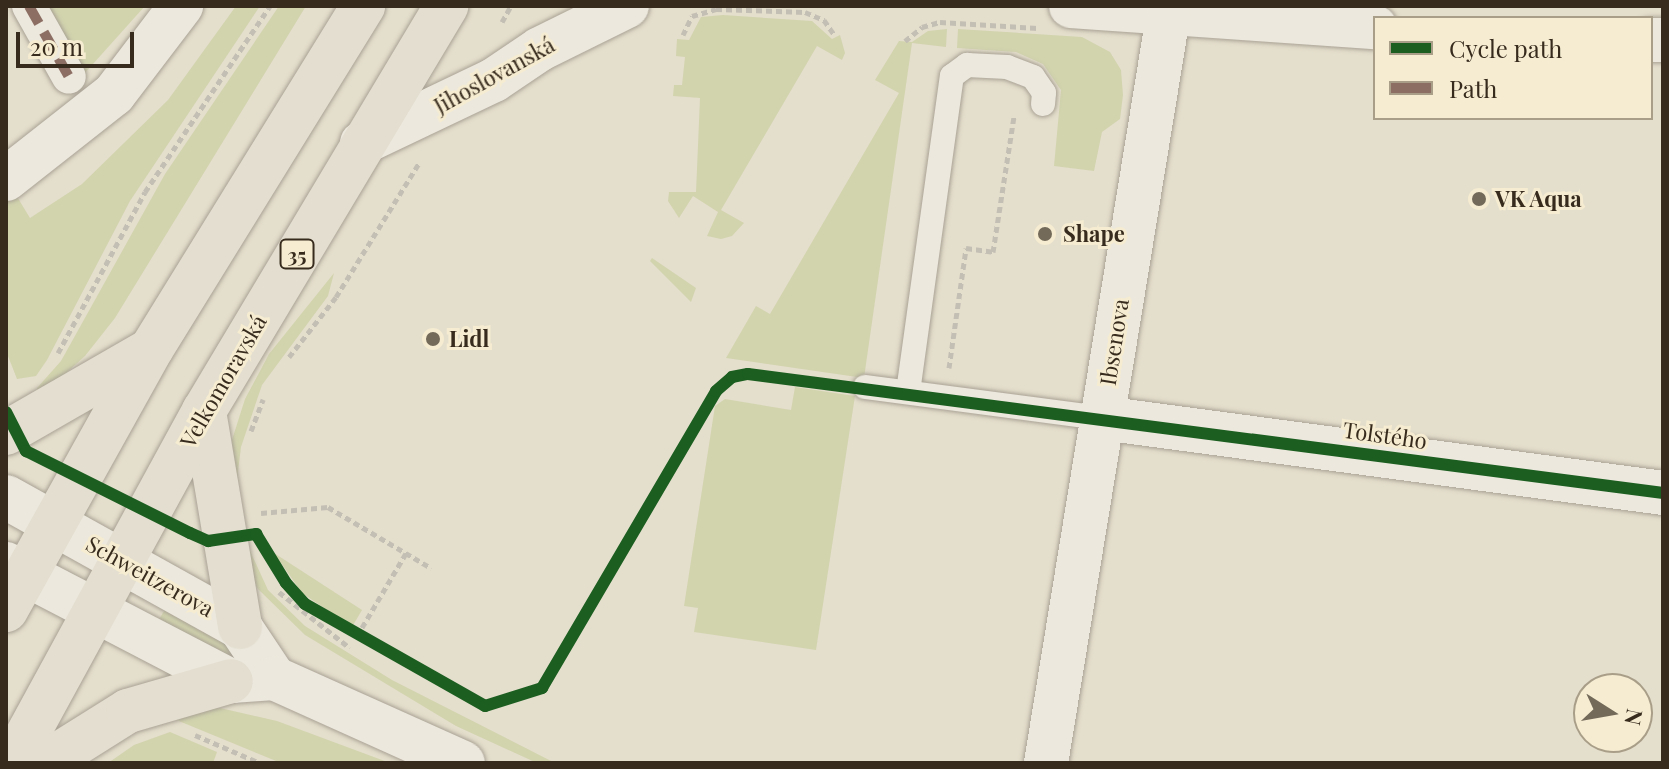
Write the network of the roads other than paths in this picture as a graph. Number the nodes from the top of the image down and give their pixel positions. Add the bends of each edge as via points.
1 (29, 6) edge
2 (181, 6) edge
3 (363, 6) edge
4 (446, 6) edge
5 (627, 6) edge
6 (1168, 11) edge
7 (1062, 18) edge
8 (1373, 27) edge
9 (69, 77) dead end
10 (1043, 104) dead end
11 (362, 143) junction
12 (6, 179) edge
13 (152, 348) junction
14 (865, 387) dead end
15 (908, 392) junction
16 (204, 411) junction
17 (1102, 418) junction
18 (6, 433) edge
19 (1663, 493) edge
20 (6, 497) edge
21 (53, 523) junction
22 (121, 560) junction
23 (12, 583) edge
24 (93, 611) junction
25 (240, 627) junction
26 (274, 678) junction
27 (231, 681) junction
28 (12, 763) edge
29 (45, 763) edge
30 (463, 763) edge
31 (1046, 763) edge

1 - 9 street
2 - 12 street via 114,94
3 - 13 main road
4 - 11 main road, Velkomoravská / 35
5 - 11 street, Jihoslovanská via 540,49 494,80
6 - 7 street
6 - 8 street
6 - 17 street, Ibsenova
10 - 15 lane via 1044,93 1033,77 1007,67 967,65 952,76
11 - 16 main road, Velkomoravská / 35
13 - 18 main road
13 - 21 main road
14 - 15 lane
15 - 17 lane
16 - 22 main road, Velkomoravská / 35
16 - 25 main road
17 - 19 street, Tolstého
17 - 31 street, Ibsenova
20 - 21 street, Schweitzerova
21 - 22 street, Schweitzerova
21 - 23 main road
22 - 24 main road, Velkomoravská / 35
22 - 25 street, Schweitzerova
23 - 24 street
24 - 27 street
24 - 28 main road, Velkomoravská / 35
25 - 26 street, Schweitzerova
26 - 27 street
26 - 30 street
27 - 29 main road via 128,711

